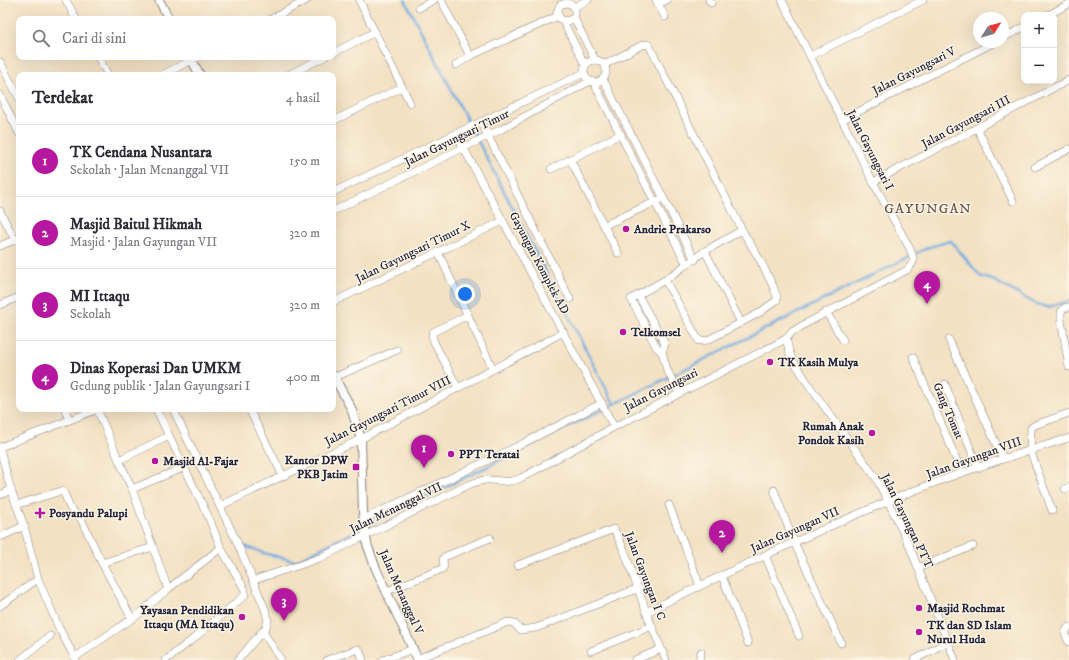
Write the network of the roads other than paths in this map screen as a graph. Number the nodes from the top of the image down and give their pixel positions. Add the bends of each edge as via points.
1 (66, 0) edge
2 (159, 0) edge
3 (307, 0) edge
4 (359, 0) edge
5 (434, 0) edge
6 (441, 0) edge
7 (588, 0) edge
8 (667, 0) edge
9 (782, 0) edge
10 (923, 0) edge
11 (562, 2) edge
12 (657, 2) edge
13 (1069, 4) edge
14 (574, 7) junction
15 (419, 8) dead end
16 (1054, 12) edge
17 (74, 16) edge
18 (167, 16) edge
19 (277, 16) edge
20 (665, 17) dead end
21 (560, 18) junction
22 (574, 18) junction
23 (1021, 29) edge
24 (375, 32) junction
25 (1009, 35) edge
26 (983, 48) edge
27 (336, 52) edge
28 (470, 56) junction
29 (810, 56) junction
30 (100, 60) edge
31 (189, 60) edge
32 (194, 60) edge
33 (318, 60) edge
34 (595, 60) junction
35 (0, 62) edge
36 (456, 65) dead end
37 (604, 65) junction
38 (584, 69) junction
39 (106, 72) edge
40 (167, 72) edge
41 (199, 72) edge
42 (294, 72) edge
43 (603, 80) junction
44 (1069, 80) edge
45 (592, 82) junction
46 (402, 88) junction
47 (16, 92) edge
48 (0, 95) edge
49 (410, 103) dead end
50 (336, 120) edge
51 (842, 120) junction
52 (479, 124) junction
53 (16, 127) edge
54 (977, 128) junction
55 (459, 133) junction
56 (621, 134) junction
57 (485, 137) junction
58 (467, 147) junction
59 (1069, 149) edge
60 (570, 159) junction
61 (1035, 167) dead end
62 (550, 169) dead end
63 (873, 182) junction
64 (336, 191) edge
65 (663, 198) junction
66 (1013, 201) dead end
67 (655, 202) junction
68 (0, 210) edge
69 (336, 210) edge
70 (503, 221) junction
71 (605, 225) junction
72 (742, 230) junction
73 (16, 237) edge
74 (16, 239) edge
75 (0, 246) edge
76 (705, 251) junction
77 (438, 252) junction
78 (618, 253) dead end
79 (695, 260) junction
80 (687, 265) junction
81 (665, 280) junction
82 (16, 298) edge
83 (570, 298) dead end
84 (336, 301) edge
85 (0, 305) edge
86 (1069, 306) edge
87 (826, 312) junction
88 (468, 314) junction
89 (740, 323) junction
90 (564, 332) junction
91 (786, 339) junction
92 (843, 340) dead end
93 (949, 340) dead end
94 (397, 350) dead end
95 (913, 357) dead end
96 (1069, 368) edge
97 (493, 369) junction
98 (336, 376) edge
99 (336, 381) edge
100 (945, 384) dead end
101 (458, 388) junction
102 (680, 393) junction
103 (603, 405) junction
104 (65, 412) edge
105 (90, 412) edge
106 (99, 412) edge
107 (157, 412) edge
108 (174, 412) edge
109 (251, 412) edge
110 (1069, 413) edge
111 (69, 420) junction
112 (614, 427) junction
113 (169, 436) junction
114 (1069, 438) edge
115 (361, 439) junction
116 (0, 448) edge
117 (1030, 450) junction
118 (1003, 459) junction
119 (119, 460) junction
120 (548, 463) joint
121 (185, 467) junction
122 (978, 468) junction
123 (962, 474) junction
124 (283, 476) junction
125 (132, 489) junction
126 (11, 490) junction
127 (774, 490) dead end
128 (0, 495) edge
129 (888, 501) junction
130 (16, 505) junction
131 (669, 505) dead end
132 (220, 506) junction
133 (1052, 510) dead end
134 (24, 526) junction
135 (365, 528) junction
136 (0, 537) edge
137 (490, 538) dead end
138 (794, 542) junction
139 (974, 546) dead end
140 (153, 547) junction
141 (221, 548) junction
142 (765, 555) junction
143 (102, 564) junction
144 (518, 565) dead end
145 (918, 568) junction
146 (722, 576) junction
147 (38, 579) junction
148 (254, 580) junction
149 (700, 586) junction
150 (639, 588) junction
151 (168, 589) junction
152 (387, 591) junction
153 (0, 606) edge
154 (646, 612) junction
155 (132, 619) junction
156 (652, 626) junction
157 (1069, 627) edge
158 (263, 632) junction
159 (50, 636) dead end
160 (799, 636) dead end
161 (947, 642) junction
162 (1069, 642) edge
163 (748, 643) dead end
164 (841, 643) dead end
165 (413, 649) junction
166 (661, 649) junction
167 (591, 651) dead end
168 (347, 652) junction
169 (701, 652) dead end
170 (75, 659) edge
171 (417, 659) edge
172 (20, 660) edge
173 (166, 660) edge
174 (238, 660) edge
175 (281, 660) edge
176 (327, 660) edge
177 (349, 660) edge
178 (363, 660) edge
179 (383, 660) edge
180 (635, 660) edge
181 (666, 660) edge
182 (699, 660) edge
183 (914, 660) edge
184 (955, 660) edge

1 - 17 street
2 - 18 street
3 - 19 street
4 - 24 street
5 - 15 street
6 - 28 street
7 - 14 street
8 - 12 street
9 - 29 street, Jalan Gayungsari I
10 - 29 street
11 - 14 street
11 - 21 street via 558,8
12 - 20 street
13 - 16 street
14 - 22 street
21 - 22 street via 567,22
21 - 28 street
21 - 38 street
22 - 34 street
23 - 25 street
24 - 27 street
24 - 46 street
26 - 51 street, Jalan Gayungsari V
28 - 36 street
29 - 51 street, Jalan Gayungsari I
30 - 39 street
31 - 40 street
32 - 41 street
33 - 42 street
34 - 37 street
34 - 38 street via 591,60
35 - 47 street
37 - 43 street via 606,75
37 - 72 street via 642,45 649,45
38 - 45 street via 585,76
38 - 52 street, Jalan Gayungsari Timur
43 - 45 street
43 - 65 street
44 - 54 street, Jalan Gayungsari III
45 - 56 street
45 - 57 street, Jalan Gayungsari Timur
46 - 49 street
46 - 50 street
48 - 53 street
51 - 63 street, Jalan Gayungsari I
52 - 55 street, Jalan Gayungsari Timur
52 - 57 street
54 - 63 street, Jalan Gayungsari III
54 - 66 street
55 - 58 street, Gayungan Komplek AD
55 - 64 street, Jalan Gayungsari Timur
56 - 60 street
56 - 67 street
57 - 58 street, Jalan Gayungsari Timur
57 - 83 street
58 - 69 street, Jalan Gayungsari Timur
58 - 70 street, Gayungan Komplek AD
59 - 61 street
60 - 62 street
60 - 71 street
63 - 87 street, Jalan Gayungsari I via 909,247 914,257 913,262 907,270
65 - 67 street
65 - 79 street
67 - 71 street
67 - 80 street
68 - 73 street
70 - 77 street, Jalan Gayungsari Timur X
70 - 90 street, Gayungan Komplek AD
71 - 78 street
72 - 76 street
72 - 89 street via 778,296 774,303
74 - 75 street
76 - 79 street
76 - 89 street
77 - 84 street, Jalan Gayungsari Timur X
77 - 88 street
79 - 80 street
80 - 81 street
81 - 89 street via 700,341 708,340
81 - 102 street via 631,299 657,348 662,352 667,370
82 - 85 street
86 - 96 street via 1061,312
87 - 91 street, Jalan Gayungsari I via 792,332
87 - 92 street
88 - 97 street
88 - 101 street via 433,332 432,335
90 - 97 street, Jalan Gayungsari Timur VIII
90 - 103 street, Gayungan Komplek AD
91 - 102 street, Jalan Gayungsari
91 - 129 street, Jalan Gayungan PTT via 791,357 876,478
93 - 118 street
94 - 98 street
95 - 123 street, Gang Tomat
97 - 101 street, Jalan Gayungsari Timur VIII
99 - 115 street, Jalan Menanggal V via 353,415
100 - 122 street
101 - 115 street, Jalan Gayungsari Timur VIII
102 - 112 street, Jalan Gayungsari
103 - 112 street, Gayungan Komplek AD
103 - 135 street via 522,444
104 - 111 street
105 - 111 street
106 - 119 street
107 - 113 street
108 - 132 street
109 - 124 street
110 - 117 street via 1033,426
111 - 116 street
112 - 120 street, Jalan Gayungsari
113 - 119 street
113 - 121 street
114 - 117 street, Jalan Gayungan VIII
115 - 124 street, Jalan Gayungsari Timur VIII
115 - 135 street, Jalan Menanggal V
116 - 126 street
117 - 118 street, Jalan Gayungan VIII
117 - 133 street
118 - 122 street, Jalan Gayungan VIII
119 - 125 street
120 - 135 street, Jalan Menanggal VII via 516,481 489,480 468,485
121 - 125 street
121 - 141 street
122 - 123 street, Jalan Gayungan VIII
123 - 129 street, Jalan Gayungan VIII
124 - 132 street, Jalan Gayungsari Timur VIII
125 - 140 street
126 - 128 street
126 - 130 street
127 - 138 street
129 - 138 street, Jalan Gayungan VII
129 - 145 street, Jalan Gayungan PTT
130 - 134 street
130 - 143 street via 63,491 70,508 83,522
131 - 149 street
132 - 148 street
134 - 136 street
134 - 147 street
135 - 148 street, Jalan Menanggal VII via 322,557
135 - 152 street, Jalan Menanggal V via 371,556
137 - 152 street via 444,557 442,569
138 - 142 street, Jalan Gayungan VII
138 - 164 street
139 - 145 street
140 - 143 street
140 - 151 street
141 - 151 street
141 - 173 street via 246,594
142 - 146 street, Jalan Gayungan VII
142 - 160 street
143 - 155 street
144 - 150 street, Jalan Gayungan I C via 614,529
145 - 161 street, Jalan Gayungan PTT
146 - 149 street, Jalan Gayungan VII
146 - 163 street
147 - 153 street
147 - 170 street
148 - 158 street via 268,620
149 - 154 street, Jalan Gayungan VII
150 - 154 street, Jalan Gayungan I C
150 - 171 street via 536,628 520,630 514,622 508,622
151 - 155 street
152 - 165 street, Jalan Menanggal V
154 - 156 street, Jalan Gayungan I C
155 - 170 street
156 - 166 street, Jalan Gayungan I C
156 - 167 street
157 - 162 street via 1065,634
158 - 174 street
158 - 175 street
159 - 172 street
161 - 183 street
161 - 184 street, Jalan Gayungan PTT
165 - 171 street, Jalan Menanggal V
165 - 179 street
166 - 180 street
166 - 181 street, Jalan Gayungan I C
168 - 176 street
168 - 177 street
168 - 178 street via 358,649
169 - 182 street

